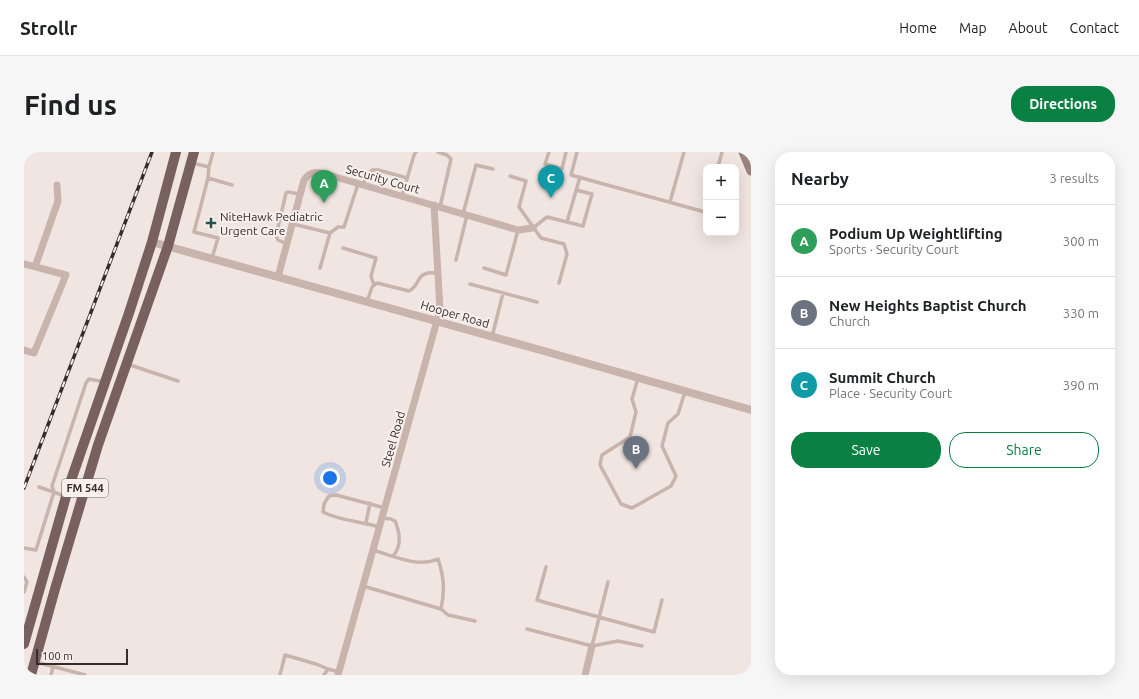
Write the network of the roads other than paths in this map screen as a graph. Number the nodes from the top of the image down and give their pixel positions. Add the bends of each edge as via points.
1 (176, 152) edge
2 (194, 152) edge
3 (213, 152) edge
4 (416, 152) edge
5 (438, 152) edge
6 (549, 152) edge
7 (566, 152) edge
8 (577, 152) edge
9 (684, 152) edge
10 (722, 152) edge
11 (743, 152) edge
12 (191, 162) junction
13 (719, 164) edge
14 (209, 167) junction
15 (493, 169) dead end
16 (751, 171) edge
17 (510, 176) dead end
18 (580, 177) junction
19 (208, 178) junction
20 (407, 178) junction
21 (361, 184) junction
22 (57, 185) dead end
23 (232, 185) dead end
24 (576, 190) junction
25 (301, 194) junction
26 (402, 196) junction
27 (670, 202) junction
28 (437, 206) junction
29 (703, 211) edge
30 (465, 214) junction
31 (567, 222) junction
32 (292, 224) junction
33 (533, 228) junction
34 (518, 230) junction
35 (330, 232) junction
36 (152, 242) junction
37 (287, 244) junction
38 (168, 246) junction
39 (343, 248) dead end
40 (212, 258) junction
41 (456, 260) dead end
42 (24, 264) edge
43 (35, 267) junction
44 (320, 268) dead end
45 (484, 268) dead end
46 (438, 273) junction
47 (278, 277) junction
48 (559, 283) dead end
49 (374, 284) junction
50 (470, 284) dead end
51 (503, 293) junction
52 (367, 302) junction
53 (536, 302) dead end
54 (129, 313) junction
55 (437, 322) junction
56 (492, 337) junction
57 (24, 350) edge
58 (126, 364) junction
59 (638, 378) junction
60 (178, 381) dead end
61 (105, 382) junction
62 (685, 392) junction
63 (751, 410) edge
64 (39, 487) dead end
65 (54, 492) junction
66 (66, 496) junction
67 (370, 503) junction
68 (385, 508) junction
69 (382, 518) junction
70 (366, 523) junction
71 (380, 527) junction
72 (24, 548) edge
73 (373, 550) junction
74 (393, 556) junction
75 (546, 567) dead end
76 (24, 577) edge
77 (608, 582) dead end
78 (363, 586) junction
79 (24, 592) edge
80 (662, 600) dead end
81 (35, 606) junction
82 (442, 609) junction
83 (28, 616) edge
84 (599, 617) junction
85 (475, 621) dead end
86 (527, 629) dead end
87 (24, 644) edge
88 (592, 646) junction
89 (642, 646) dead end
90 (35, 661) junction
91 (54, 666) junction
92 (328, 669) junction
93 (339, 674) edge
94 (31, 675) edge
95 (51, 675) edge
96 (84, 675) edge
97 (280, 675) edge
98 (324, 675) edge
99 (585, 675) edge

1 - 36 main road, FM 544 / FM 544
2 - 12 main road, FM 544 / FM 544
3 - 14 lane
4 - 20 lane
5 - 28 lane via 452,159
6 - 7 lane via 545,164 562,169
8 - 18 lane via 571,175
9 - 27 lane
10 - 13 lane
11 - 16 main road
12 - 14 lane
12 - 38 main road, FM 544 / FM 544
14 - 19 lane
15 - 30 lane via 476,165
17 - 33 lane via 526,181 519,207
18 - 24 lane
18 - 27 lane
19 - 23 lane
19 - 40 lane via 194,232 218,238
20 - 21 lane via 372,170
20 - 26 lane
21 - 25 street, Security Court via 317,172 308,175 304,180
21 - 26 street, Security Court
21 - 35 lane via 346,226 338,226
22 - 43 street via 58,201
24 - 31 lane
24 - 31 lane via 592,194 583,226
25 - 32 street, Security Court
25 - 37 lane via 286,193 276,236 278,240
26 - 28 street, Security Court
27 - 29 lane
28 - 30 street, Security Court
28 - 46 street, Steel Road
30 - 34 street, Security Court
30 - 41 lane
31 - 33 lane via 547,217
32 - 35 lane
32 - 37 street, Security Court
33 - 34 street, Security Court
33 - 48 lane via 541,238 564,244 567,254
34 - 45 lane via 506,275
35 - 44 lane
36 - 38 street, Hooper Road
36 - 54 main road, FM 544 / FM 544
37 - 47 street, Security Court
38 - 40 street, Hooper Road
38 - 58 main road, FM 544 / FM 544
39 - 49 lane via 376,258 371,276
40 - 47 street, Hooper Road
42 - 43 street
43 - 57 street via 66,275 34,353
46 - 49 lane via 425,274 415,288 409,291
46 - 55 street, Steel Road via 440,310
47 - 52 street, Hooper Road
49 - 52 lane
50 - 51 lane
51 - 53 lane
51 - 56 lane
52 - 55 street, Hooper Road
54 - 58 main road via 129,326 121,352 123,363
54 - 61 main road, FM 544 / FM 544
55 - 56 street, Hooper Road
55 - 68 street, Steel Road
56 - 59 street, Hooper Road
58 - 60 lane
58 - 90 main road, FM 544 / FM 544 via 98,445
59 - 62 street, Hooper Road
59 - 62 lane via 632,399 636,412 630,437 602,455 600,465 621,504 632,508 671,486 676,476 662,446 668,423 678,414
61 - 65 lane via 89,378 86,383 52,486
61 - 66 main road, FM 544 / FM 544
62 - 63 street, Hooper Road
64 - 65 lane
65 - 66 lane
65 - 72 lane via 36,550
66 - 81 main road, FM 544 / FM 544
67 - 68 lane
67 - 70 lane
67 - 70 lane via 336,495 329,496 324,504 323,512 331,516
68 - 69 street, Steel Road
69 - 71 street, Steel Road
69 - 74 lane via 391,519 398,529 398,551
70 - 71 lane
71 - 73 street, Steel Road
73 - 74 lane
73 - 78 street, Steel Road
74 - 82 lane via 430,563 438,559 444,583
75 - 84 lane via 537,600
76 - 79 lane via 27,582
77 - 84 lane
78 - 82 lane
78 - 93 street, Steel Road
80 - 84 lane via 654,632
81 - 83 main road, FM 544 / FM 544
81 - 90 main road via 37,620 30,647 31,659
82 - 85 lane via 448,615
83 - 87 main road, FM 544 / FM 544
84 - 88 lane
86 - 88 lane
88 - 89 lane via 618,642
88 - 99 street
90 - 91 lane
90 - 94 main road, FM 544 / FM 544
91 - 95 lane
91 - 96 lane
92 - 93 lane
92 - 97 lane via 285,655
92 - 98 lane

